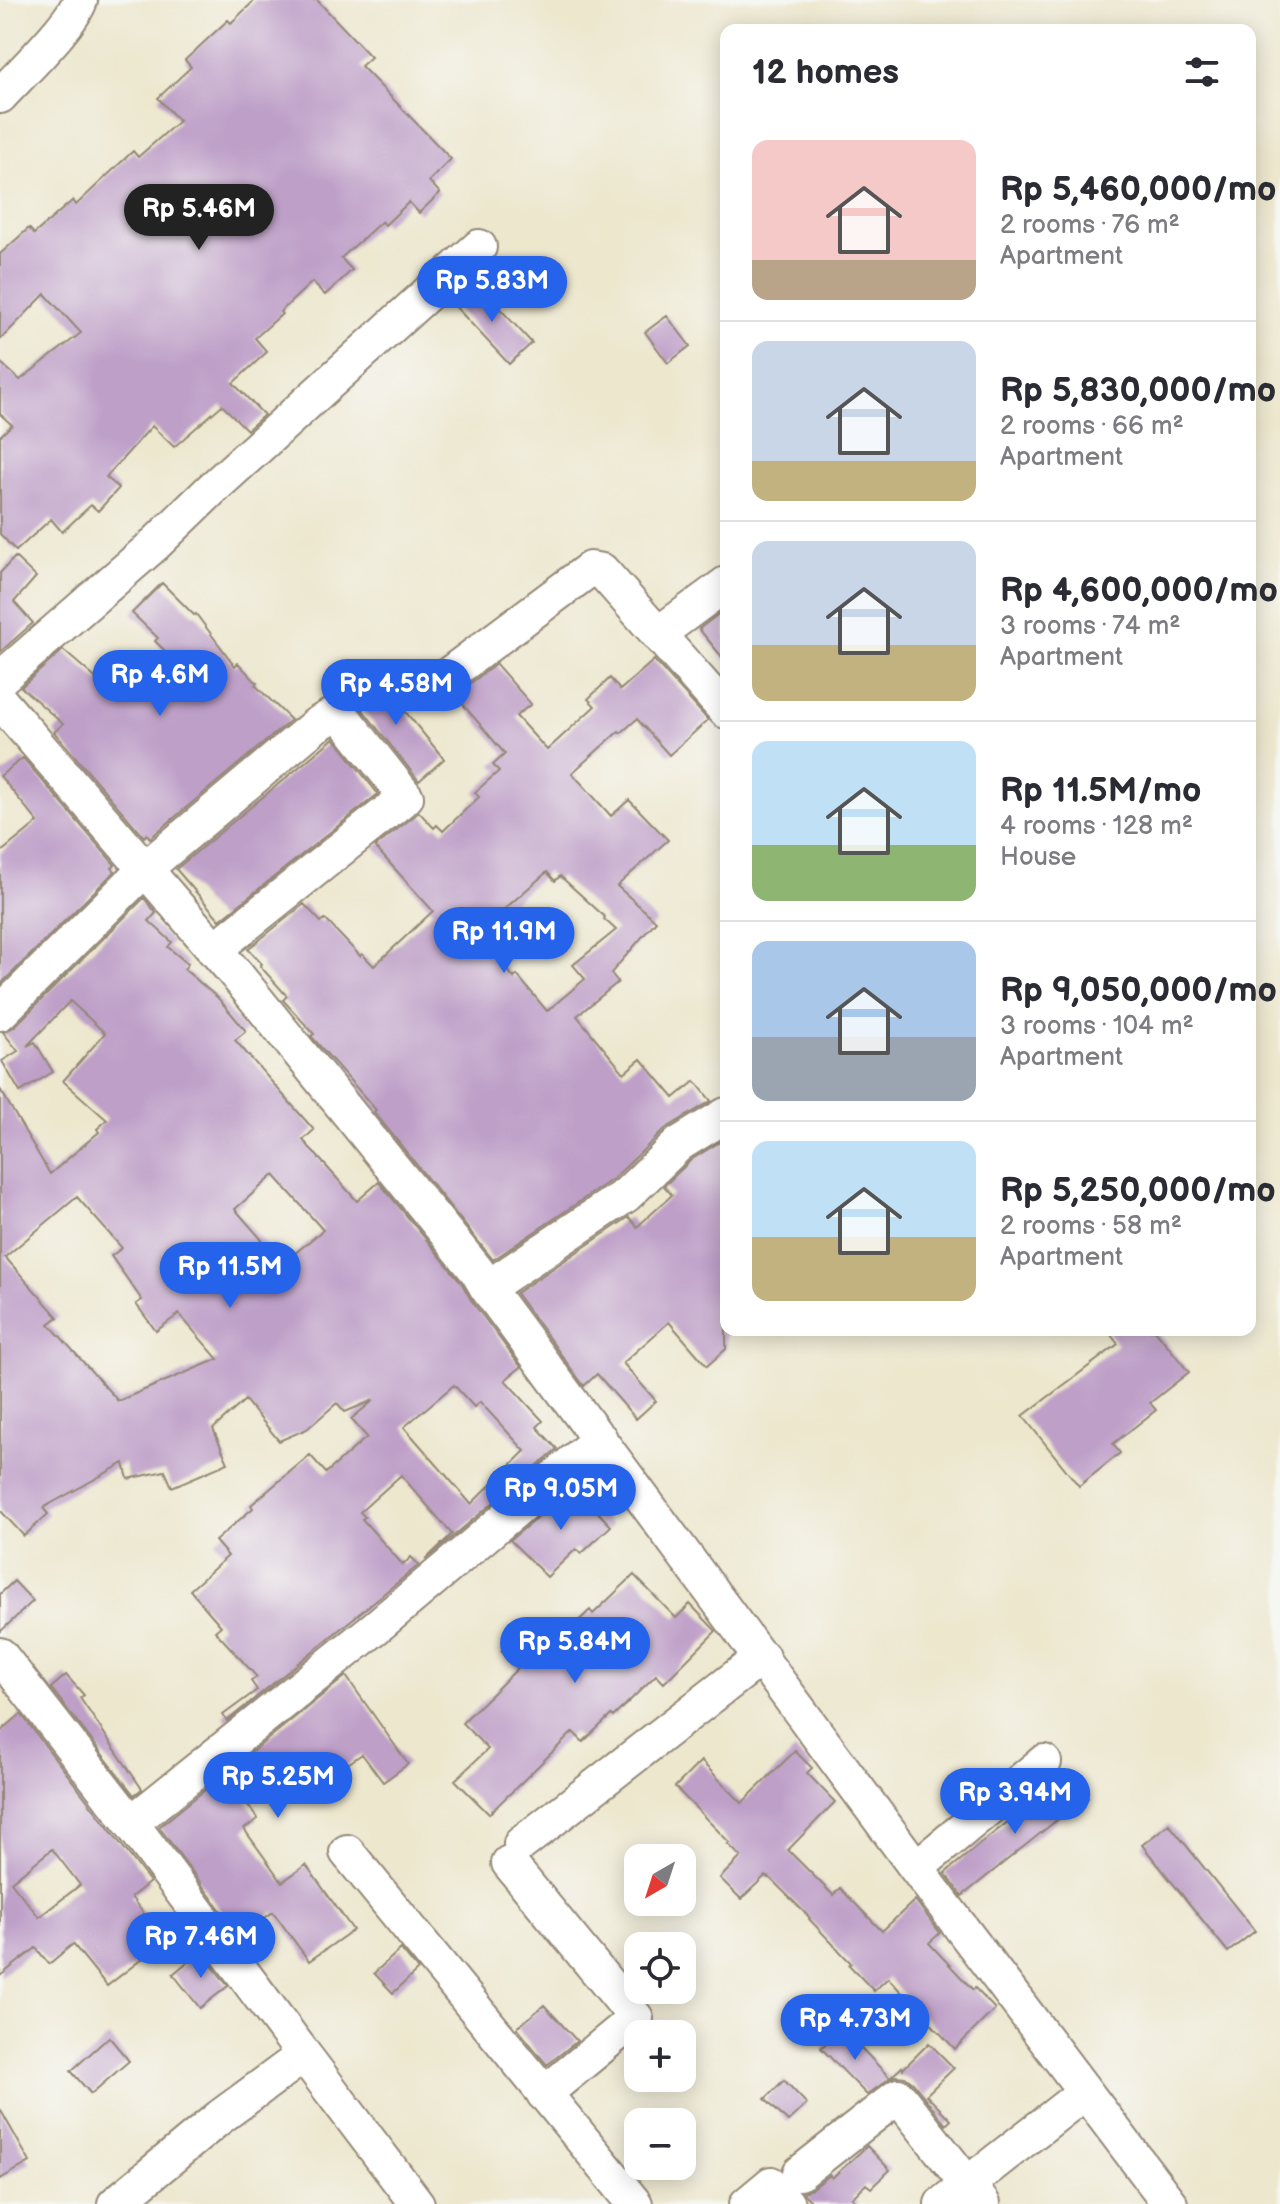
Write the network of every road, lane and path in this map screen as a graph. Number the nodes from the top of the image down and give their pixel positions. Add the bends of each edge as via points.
1 (80, 0) edge
2 (0, 96) edge
3 (479, 247) dead end
4 (720, 588) edge
5 (658, 634) junction
6 (0, 679) edge
7 (428, 690) dead end
8 (0, 701) edge
9 (720, 704) edge
10 (146, 868) junction
11 (214, 950) junction
12 (0, 1013) edge
13 (720, 1119) edge
14 (487, 1288) junction
15 (600, 1439) junction
16 (0, 1655) edge
17 (762, 1657) junction
18 (1044, 1762) dead end
19 (131, 1823) junction
20 (347, 1852) dead end
21 (916, 1868) junction
22 (304, 2055) junction
23 (1085, 2092) junction
24 (544, 2094) junction
25 (363, 2105) dead end
26 (800, 2173) dead end
27 (964, 2197) edge
28 (115, 2204) edge
29 (417, 2204) edge
30 (444, 2204) edge
31 (635, 2204) edge
32 (747, 2204) edge
33 (787, 2204) edge
34 (1170, 2204) edge

1 - 2 street
3 - 6 street
4 - 5 street
5 - 7 street via 602,571 590,569
5 - 9 street
8 - 10 street
10 - 11 street
10 - 11 street via 316,725 335,714 350,724 406,797
10 - 12 street
11 - 14 street
13 - 14 street via 679,1144 626,1195
14 - 15 street
15 - 17 street
15 - 19 street
16 - 19 street
17 - 21 street
17 - 24 street via 515,1853 636,2018
18 - 21 street
19 - 22 street
20 - 24 street
21 - 23 street
22 - 28 street
22 - 29 street
23 - 27 street
23 - 34 street
24 - 31 street
25 - 30 street
26 - 27 street via 898,2096
32 - 33 street via 771,2184

